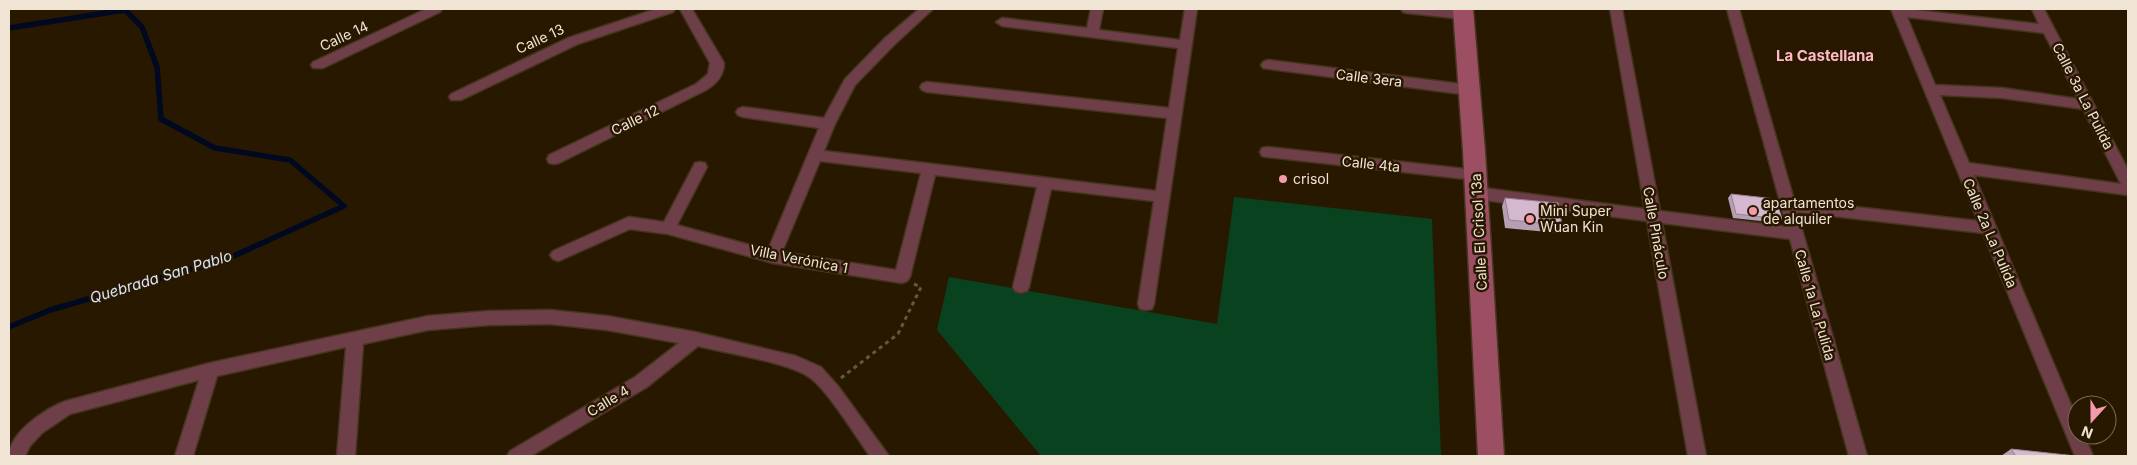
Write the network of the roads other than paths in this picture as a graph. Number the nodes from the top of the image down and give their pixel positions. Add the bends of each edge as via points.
1 (436, 9) edge
2 (669, 9) edge
3 (686, 9) edge
4 (926, 9) edge
5 (1097, 9) edge
6 (1191, 9) edge
7 (1407, 9) edge
8 (1616, 9) edge
9 (1733, 9) edge
10 (2038, 9) edge
11 (1898, 10) edge
12 (1464, 12) edge
13 (1002, 22) dead end
14 (2049, 29) junction
15 (1092, 34) junction
16 (1186, 45) junction
17 (318, 65) dead end
18 (1268, 65) dead end
19 (927, 87) dead end
20 (1930, 89) junction
21 (1470, 90) junction
22 (456, 97) dead end
23 (2088, 105) junction
24 (743, 112) dead end
25 (1175, 114) junction
26 (828, 124) junction
27 (1266, 152) dead end
28 (815, 155) junction
29 (554, 160) dead end
30 (700, 167) dead end
31 (1963, 168) junction
32 (930, 169) junction
33 (1045, 183) junction
34 (2128, 183) edge
35 (1476, 184) junction
36 (2128, 190) edge
37 (1162, 197) junction
38 (1787, 205) junction
39 (1653, 216) junction
40 (668, 228) junction
41 (1988, 228) junction
42 (1795, 234) junction
43 (558, 254) dead end
44 (773, 257) junction
45 (1020, 287) dead end
46 (1146, 304) dead end
47 (696, 339) junction
48 (355, 340) junction
49 (210, 370) junction
50 (16, 456) edge
51 (184, 456) edge
52 (346, 456) edge
53 (516, 456) edge
54 (880, 456) edge
55 (1492, 456) edge
56 (1697, 456) edge
57 (1858, 456) edge
58 (2084, 456) edge

1 - 17 street, Calle 14
2 - 22 street, Calle 13 via 573,41
3 - 29 street, Calle 12 via 717,63 718,71 714,77 701,88
4 - 26 street via 850,82
5 - 15 street
6 - 16 street
7 - 12 street
8 - 39 street, Calle Pináculo
9 - 38 street, Calle 1a La Pulida
10 - 14 street, Calle 3a La Pulida
11 - 14 street
11 - 20 street, Calle 2a La Pulida
12 - 21 street, Calle El Crisol 13a
13 - 15 street
14 - 23 street, Calle 3a La Pulida
15 - 16 street
16 - 25 street
18 - 21 street, Calle 3era
19 - 25 street
20 - 23 street via 2002,93
20 - 31 street, Calle 2a La Pulida
21 - 35 street, Calle El Crisol 13a
23 - 34 street, Calle 3a La Pulida
24 - 26 street
25 - 37 street
26 - 28 street
27 - 35 street, Calle 4ta
28 - 32 street
28 - 44 street
30 - 40 street
31 - 36 street
31 - 41 street, Calle 2a La Pulida
32 - 33 street
32 - 44 street, Villa Verónica 1 via 902,277
33 - 37 street
33 - 45 street
35 - 39 street, Calle 4ta
35 - 55 street, Calle El Crisol 13a
37 - 46 street
38 - 41 street
38 - 42 street, Calle 1a La Pulida
39 - 42 street, Calle 4ta
39 - 56 street, Calle Pináculo
40 - 43 street, Villa Verónica 1 via 629,223
40 - 44 street, Villa Verónica 1
41 - 58 street, Calle 2a La Pulida
42 - 57 street, Calle 1a La Pulida
47 - 48 street via 607,323 550,317 428,322
47 - 53 street, Calle 4 via 641,382
47 - 54 street via 790,361 815,372
48 - 49 street
48 - 52 street
49 - 50 street via 66,408 30,434
49 - 51 street

